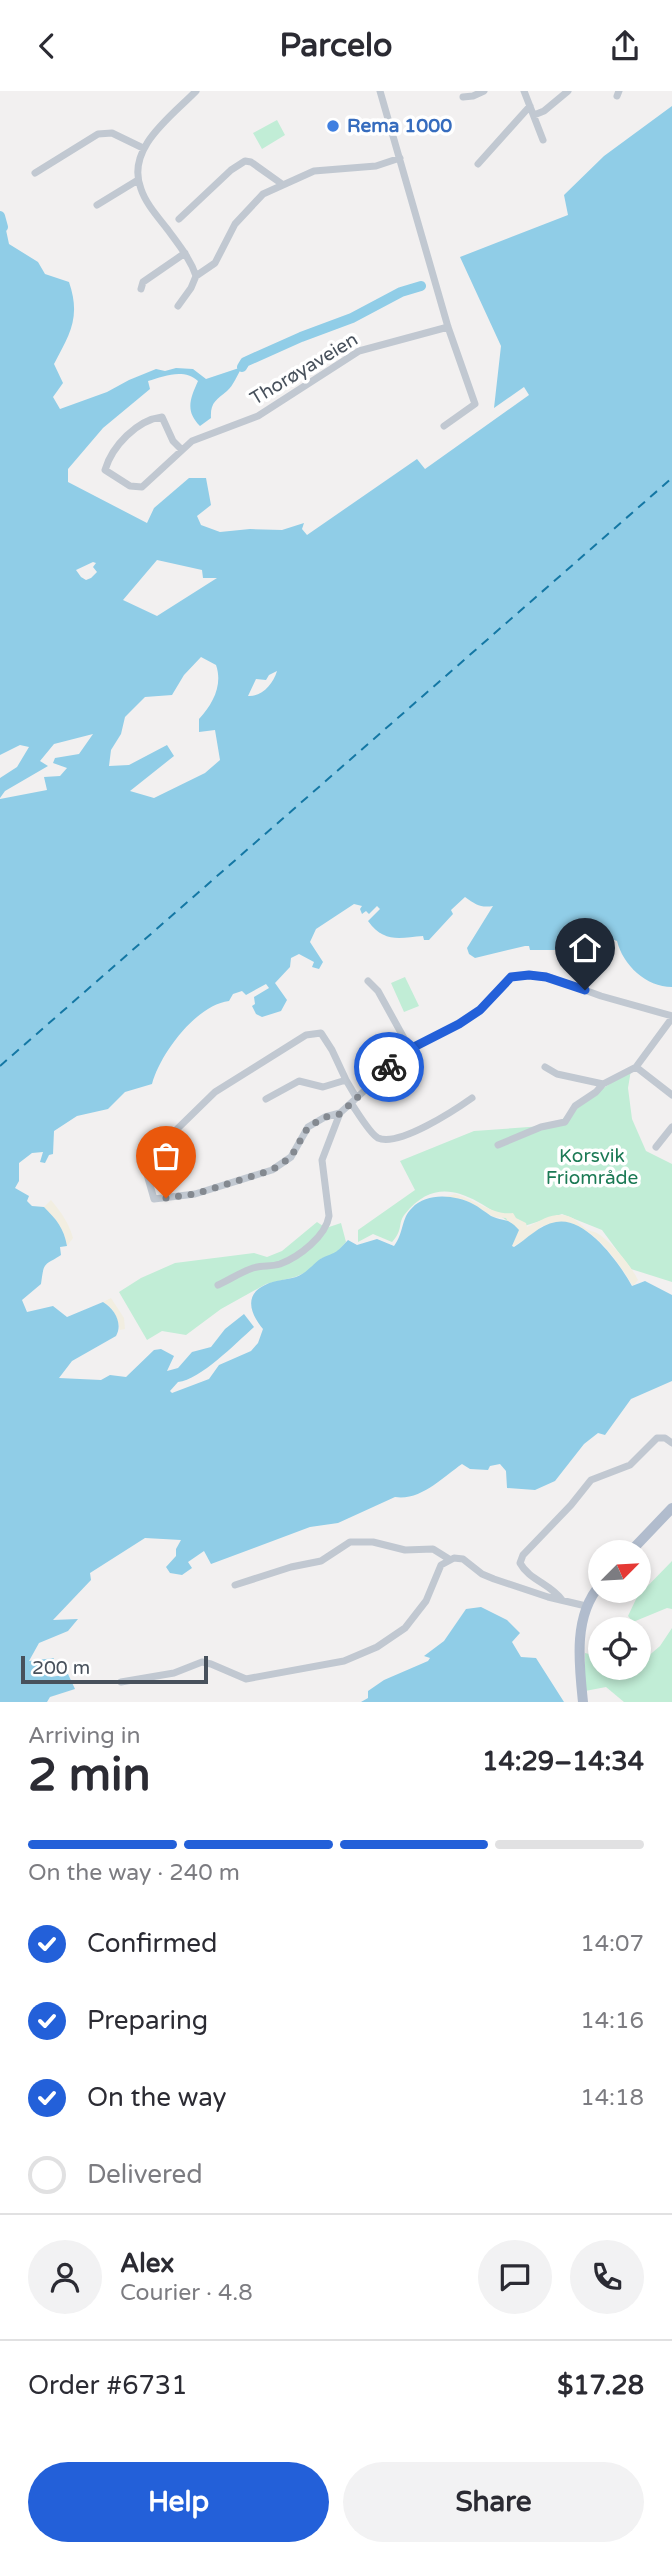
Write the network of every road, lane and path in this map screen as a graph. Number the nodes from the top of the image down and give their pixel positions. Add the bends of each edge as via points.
1 (196, 91) edge
2 (380, 91) edge
3 (484, 91) edge
4 (524, 91) edge
5 (568, 91) edge
6 (463, 97) dead end
7 (530, 106) junction
8 (534, 115) junction
9 (543, 140) dead end
10 (143, 148) junction
11 (400, 158) junction
12 (478, 164) dead end
13 (35, 173) dead end
14 (138, 180) junction
15 (282, 184) junction
16 (97, 205) dead end
17 (179, 219) dead end
18 (184, 253) junction
19 (196, 276) junction
20 (141, 289) dead end
21 (178, 306) dead end
22 (448, 327) junction
23 (444, 426) dead end
24 (182, 450) junction
25 (368, 981) dead end
26 (672, 1017) edge
27 (410, 1049) junction
28 (545, 1067) dead end
29 (636, 1067) junction
30 (346, 1080) junction
31 (603, 1084) junction
32 (672, 1095) edge
33 (472, 1098) dead end
34 (266, 1099) dead end
35 (353, 1100) junction
36 (340, 1114) junction
37 (672, 1127) edge
38 (498, 1145) dead end
39 (656, 1147) dead end
40 (218, 1285) dead end
41 (672, 1443) edge
42 (672, 1508) edge
43 (641, 1540) edge
44 (449, 1559) junction
45 (235, 1585) dead end
46 (562, 1600) junction
47 (588, 1603) edge
48 (586, 1606) junction
49 (121, 1682) dead end
50 (583, 1702) edge

1 - 10 street
2 - 11 street
3 - 6 street
4 - 7 street
5 - 8 street
7 - 8 street
7 - 12 street
8 - 9 street
10 - 13 street via 112,133 98,134
10 - 14 street
11 - 15 street via 379,165 314,171
11 - 22 street
14 - 16 street
14 - 18 street
15 - 17 street via 245,160
15 - 19 street via 255,199 235,224 217,261
18 - 19 street
18 - 20 street via 143,282
19 - 21 street
22 - 23 street via 475,404
22 - 24 street, Thorøyaveien via 359,351 258,416 199,437
24 - 24 street, Thorøyaveien via 142,487 130,486 105,470 130,433 156,418 162,417
25 - 27 street
26 - 27 street via 546,977 519,975 504,983 471,1016
26 - 29 street
27 - 35 street
28 - 31 street
29 - 31 street
29 - 32 street
30 - 34 street via 323,1087 299,1081
30 - 35 street
30 - 36 street via 321,1033 306,1035 215,1092 172,1134 146,1171 154,1199 195,1194 272,1170 291,1157 308,1127
31 - 38 street via 575,1106 565,1122
33 - 35 street via 444,1117 386,1139 374,1135
35 - 36 street
36 - 40 street via 323,1160 329,1216 326,1228 287,1261 254,1268
37 - 39 street
41 - 46 street via 657,1438 630,1465 595,1477 523,1555 524,1571
42 - 43 main road
44 - 45 street via 433,1549 350,1542 317,1562
44 - 46 street via 463,1559 494,1579
44 - 49 street via 405,1628 344,1661 246,1679 202,1663
46 - 48 street
47 - 48 main road
48 - 50 main road via 580,1643

